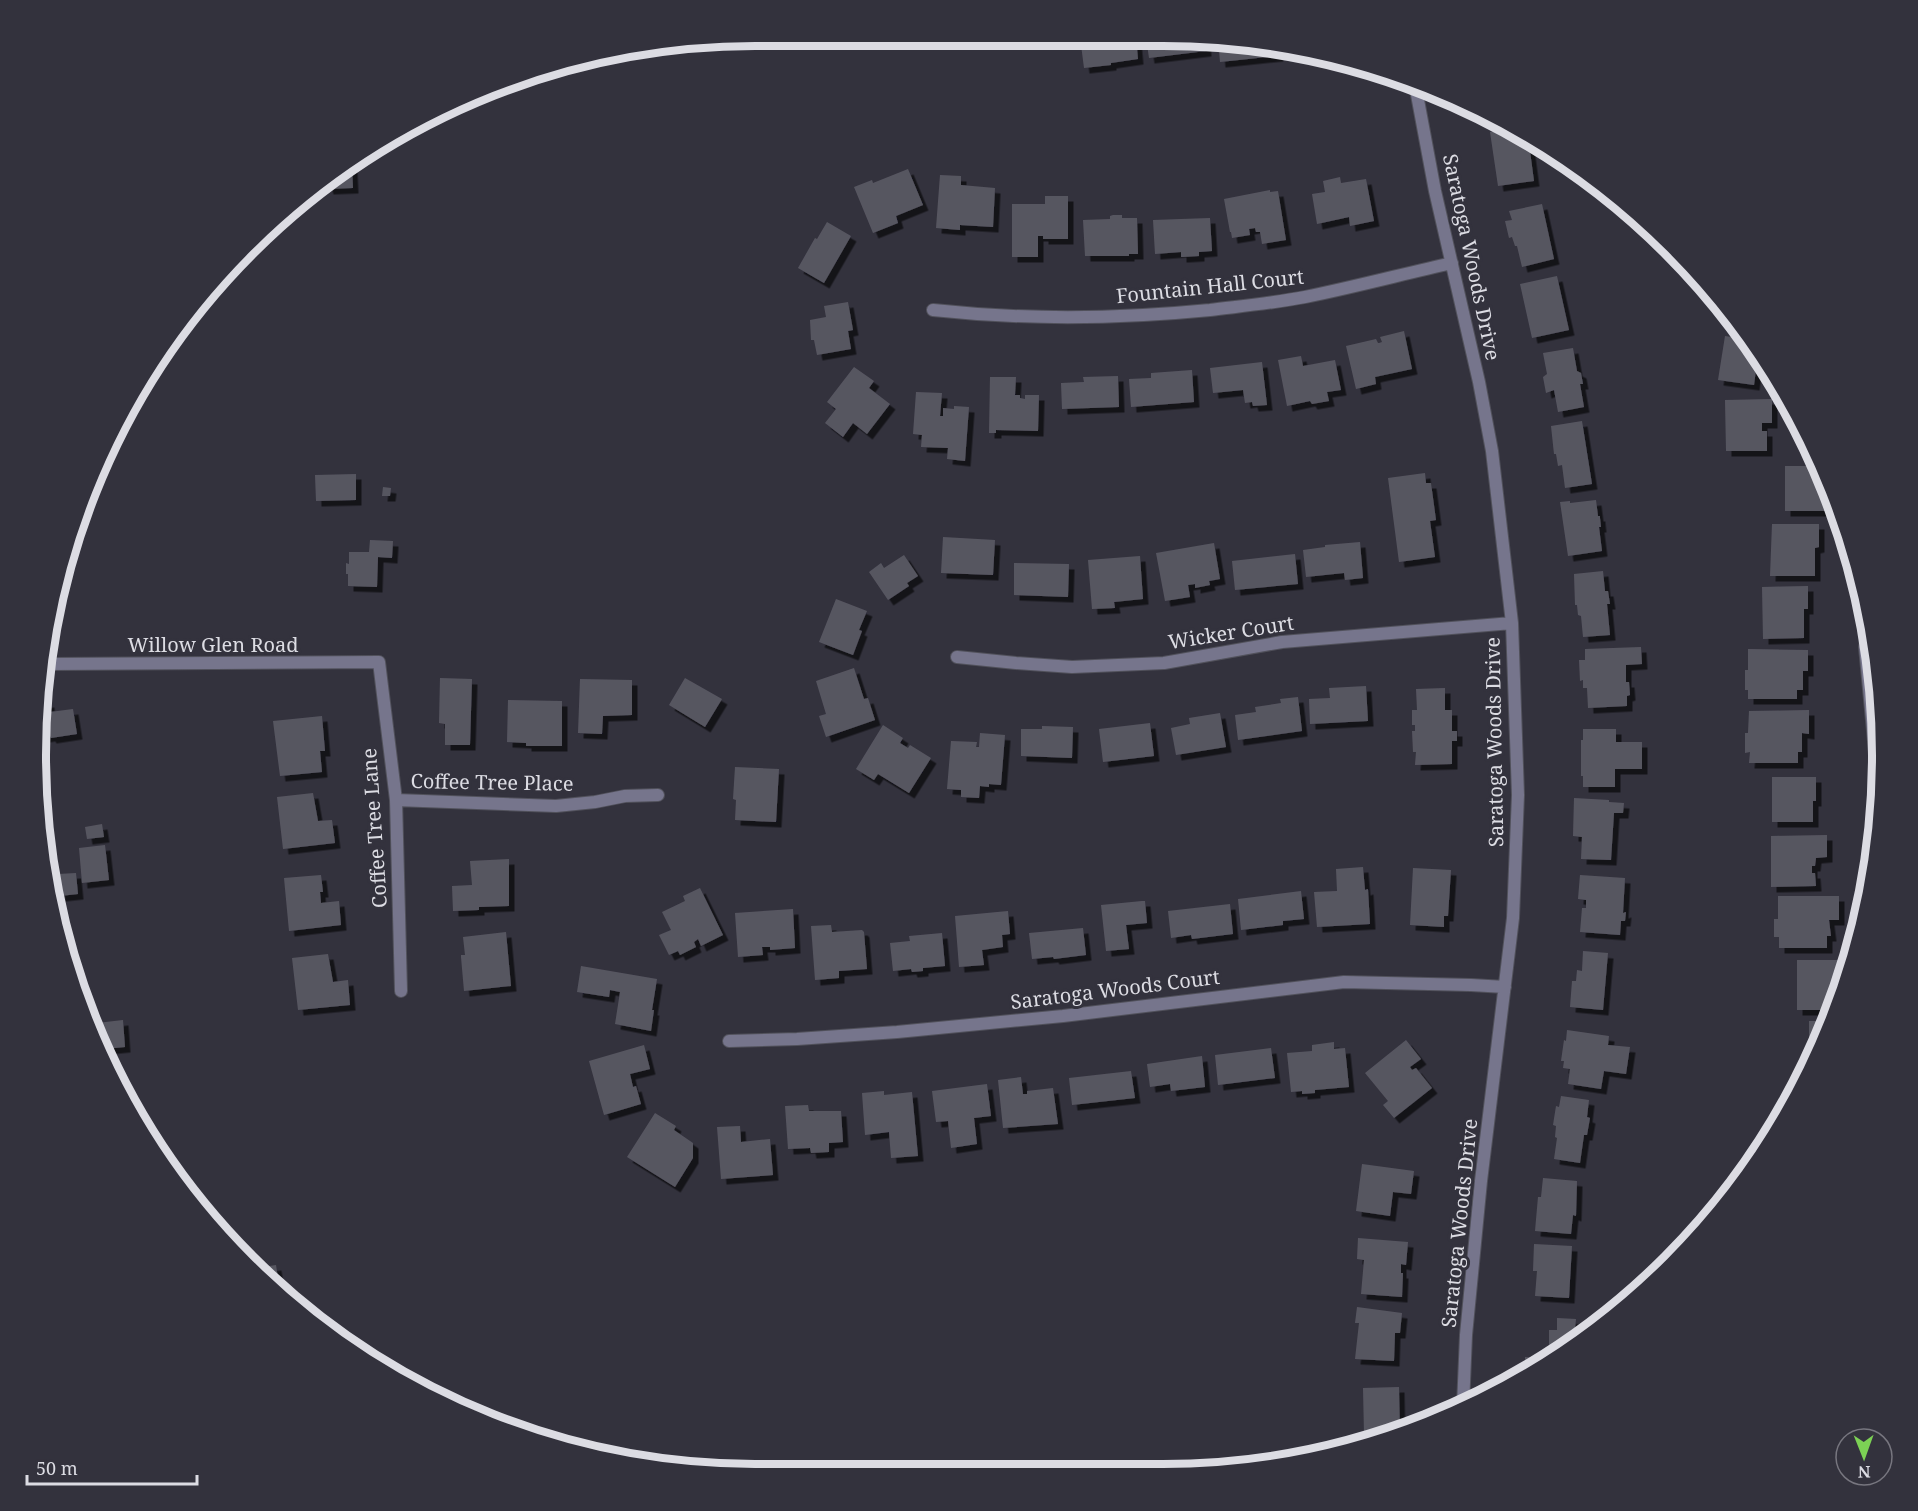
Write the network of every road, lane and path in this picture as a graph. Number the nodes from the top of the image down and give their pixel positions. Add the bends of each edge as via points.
1 (1417, 94) edge
2 (1452, 263) junction
3 (933, 310) dead end
4 (1512, 623) junction
5 (957, 657) dead end
6 (378, 662) joint
7 (53, 664) edge
8 (658, 795) dead end
9 (396, 800) junction
10 (1505, 987) junction
11 (401, 991) dead end
12 (729, 1041) dead end
13 (1463, 1397) edge

1 - 2 street, Saratoga Woods Drive
2 - 3 street, Fountain Hall Court via 1304,297 1155,316 1047,318
2 - 4 street, Saratoga Woods Drive via 1492,451
4 - 5 street, Wicker Court via 1282,642 1164,663 1072,667
4 - 10 street, Saratoga Woods Drive via 1518,795 1513,918
6 - 7 street, Willow Glen Road
6 - 9 street, Coffee Tree Lane
8 - 9 street, Coffee Tree Place via 556,806
9 - 11 street, Coffee Tree Lane
10 - 12 street, Saratoga Woods Court via 1344,982 897,1032
10 - 13 street, Saratoga Woods Drive via 1480,1182

